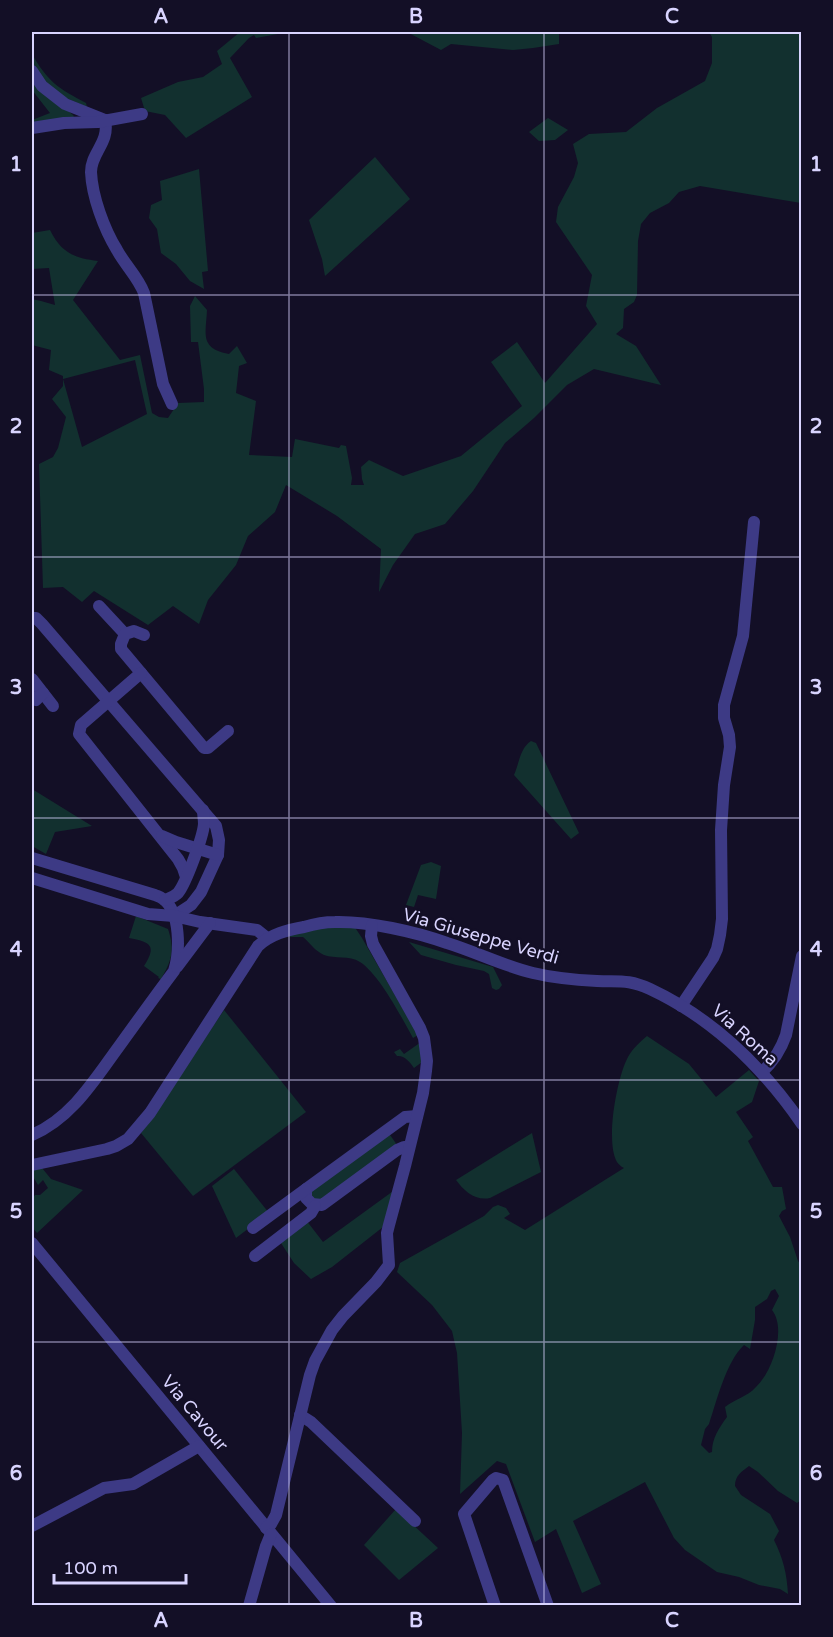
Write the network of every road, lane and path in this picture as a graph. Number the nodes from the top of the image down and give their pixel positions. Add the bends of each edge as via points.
1 (32, 71) edge
2 (142, 114) dead end
3 (105, 120) junction
4 (32, 128) edge
5 (172, 404) dead end
6 (754, 522) dead end
7 (99, 606) dead end
8 (32, 618) edge
9 (125, 634) junction
10 (144, 635) dead end
11 (141, 673) junction
12 (32, 679) edge
13 (37, 695) edge
14 (109, 701) junction
15 (53, 706) dead end
16 (228, 731) dead end
17 (203, 810) junction
18 (159, 834) junction
19 (197, 849) junction
20 (218, 855) junction
21 (32, 858) edge
22 (186, 877) junction
23 (32, 878) edge
24 (165, 900) junction
25 (174, 916) junction
26 (212, 923) junction
27 (372, 925) junction
28 (267, 938) junction
29 (801, 956) edge
30 (174, 971) junction
31 (681, 1006) junction
32 (762, 1072) junction
33 (417, 1116) junction
34 (801, 1124) edge
35 (32, 1135) edge
36 (410, 1147) junction
37 (32, 1165) edge
38 (306, 1189) junction
39 (315, 1206) junction
40 (253, 1228) dead end
41 (32, 1243) edge
42 (255, 1256) dead end
43 (300, 1415) junction
44 (199, 1446) junction
45 (415, 1521) dead end
46 (32, 1526) edge
47 (269, 1531) junction
48 (249, 1605) edge
49 (330, 1605) edge
50 (495, 1605) edge
51 (548, 1605) edge

1 - 3 street via 42,86 65,104
2 - 3 street
3 - 4 street
3 - 5 street via 107,131 92,164 99,209 117,252 144,293 163,384
6 - 31 street via 743,636 724,712 730,747 721,830 720,935 713,958
7 - 9 street
8 - 14 street via 42,624
9 - 10 street via 134,631
9 - 11 street via 121,649
11 - 14 street
11 - 16 street via 204,748
12 - 13 street
13 - 15 street
14 - 17 street
14 - 18 street via 81,725 79,734
17 - 19 street via 204,824
17 - 20 street via 219,832
18 - 19 street
18 - 22 street
19 - 20 street
19 - 22 street
20 - 25 street via 201,892 191,905
21 - 24 street
22 - 24 street via 178,892
23 - 25 street via 148,914
24 - 25 street
25 - 26 street
25 - 30 street via 179,950
26 - 28 street via 257,930
26 - 30 street
27 - 28 street, Via Giuseppe Verdi via 333,922 295,928
27 - 31 street, Via Giuseppe Verdi via 446,942 533,973 634,983
27 - 33 street via 373,944 424,1038 427,1061
28 - 37 street via 250,957 150,1113 128,1139 107,1149
29 - 32 street via 786,1035
30 - 35 street via 82,1096 53,1124
31 - 32 street, Via Roma via 715,1028
32 - 34 street, Via Roma
33 - 36 street
33 - 38 street via 405,1117
36 - 39 street via 397,1150 325,1203
36 - 43 street via 389,1225 389,1265 327,1338 310,1375
38 - 39 street via 306,1198
38 - 40 street
39 - 42 street
41 - 44 street, Via Cavour
43 - 45 street
43 - 47 street
44 - 46 street via 133,1484 104,1488
44 - 47 street, Via Cavour
47 - 48 street
47 - 49 street, Via Cavour
50 - 51 street via 464,1514 496,1478 503,1480

